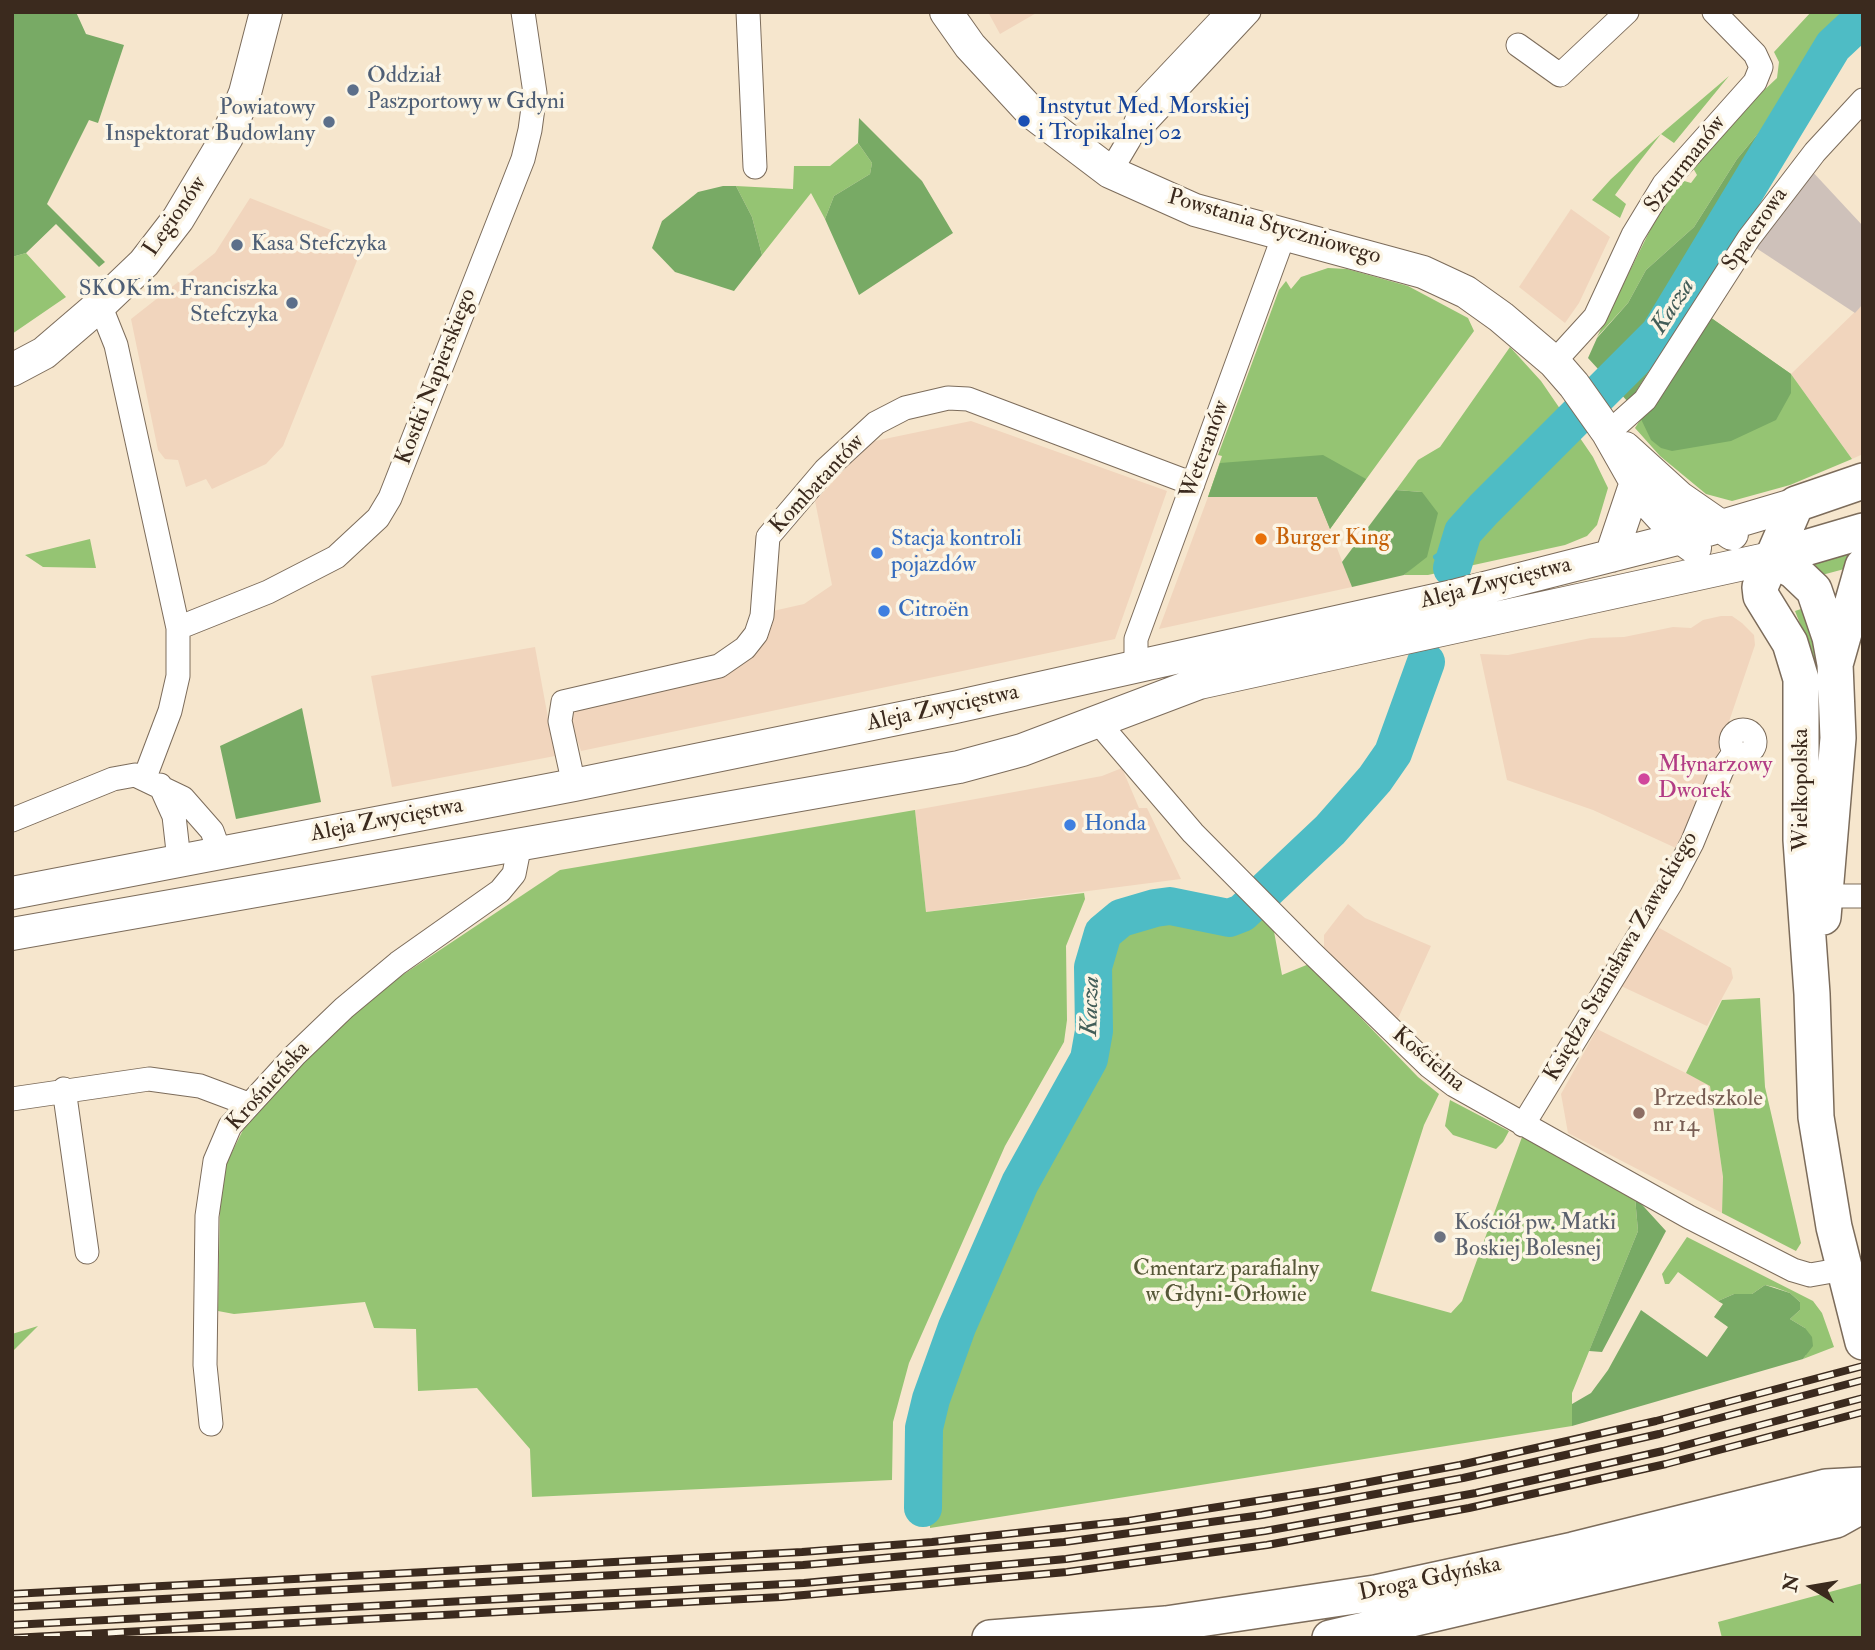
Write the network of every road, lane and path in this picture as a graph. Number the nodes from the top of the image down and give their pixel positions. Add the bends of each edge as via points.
1 (266, 12) edge
2 (523, 12) edge
3 (748, 12) edge
4 (946, 12) edge
5 (1228, 12) edge
6 (1249, 12) edge
7 (1626, 12) edge
8 (1714, 12) edge
9 (1518, 44) dead end
10 (1863, 100) edge
11 (1129, 140) junction
12 (755, 167) dead end
13 (1110, 172) junction
14 (1284, 235) junction
15 (100, 305) junction
16 (12, 370) edge
17 (1564, 374) junction
18 (1606, 430) junction
19 (1863, 481) edge
20 (1194, 484) junction
21 (1635, 485) junction
22 (1796, 503) junction
23 (1720, 527) junction
24 (1863, 531) edge
25 (1681, 538) junction
26 (1611, 556) junction
27 (1770, 558) junction
28 (1863, 566) edge
29 (1725, 569) junction
30 (1762, 596) junction
31 (178, 628) junction
32 (1835, 664) junction
33 (1136, 666) junction
34 (1097, 721) junction
35 (1735, 751) dead end
36 (153, 781) junction
37 (574, 785) junction
38 (12, 820) edge
39 (584, 833) junction
40 (520, 844) junction
41 (220, 853) junction
42 (179, 860) junction
43 (12, 893) edge
44 (1826, 895) junction
45 (1863, 895) edge
46 (12, 934) edge
47 (1812, 994) junction
48 (64, 1089) junction
49 (12, 1098) edge
50 (248, 1104) junction
51 (1523, 1125) junction
52 (87, 1252) dead end
53 (1844, 1269) junction
54 (1863, 1342) edge
55 (211, 1424) dead end
56 (1863, 1485) edge
57 (1863, 1505) edge
58 (990, 1638) edge
59 (1330, 1638) edge

1 - 15 main road, Legionów via 245,93 208,172 144,263
2 - 31 street, Kostki Napierskiego via 535,93 525,149 390,498 377,518 336,557 268,592
3 - 12 street
4 - 13 main road, Powstania Styczniowego via 970,46 1031,113
5 - 11 street via 1144,100
6 - 11 street
7 - 9 street via 1560,75
8 - 17 street, Szturmanów via 1755,54 1761,67 1755,82 1664,184 1633,235
10 - 18 street, Spacerowa via 1815,152 1756,229 1645,400
11 - 13 street
13 - 14 main road, Powstania Styczniowego via 1195,210
14 - 17 main road, Powstania Styczniowego via 1387,260 1466,292 1521,332
14 - 20 street, Weteranów
15 - 16 main road, Legionów via 44,353
15 - 31 street via 116,345
17 - 18 main road, Powstania Styczniowego
18 - 21 main road, Powstania Styczniowego
18 - 23 main road, Powstania Styczniowego via 1680,498
19 - 22 main road, Aleja Zwycięstwa
20 - 33 street, Weteranów via 1136,639
20 - 37 street, Kombatantów via 968,399 923,401 876,423 825,470 768,537 762,616 745,649 719,666 563,702 560,720
21 - 25 main road, Powstania Styczniowego
21 - 26 main road
22 - 23 main road, Aleja Zwycięstwa
22 - 27 main road
23 - 25 main road, Aleja Zwycięstwa
23 - 27 main road, Powstania Styczniowego
23 - 29 main road via 1725,534
24 - 27 main road, Aleja Zwycięstwa
25 - 26 main road, Aleja Zwycięstwa
25 - 29 main road, Powstania Styczniowego
26 - 33 main road, Aleja Zwycięstwa
27 - 29 main road, Aleja Zwycięstwa
27 - 30 main road via 1760,587
27 - 32 main road, Wielkopolska via 1794,571 1814,590
28 - 32 main road, Wielkopolska
29 - 30 main road, Wielkopolska
29 - 34 main road, Aleja Zwycięstwa via 1199,682
30 - 47 main road, Wielkopolska via 1790,643 1801,679 1801,840
31 - 36 street via 178,676
32 - 44 main road, Wielkopolska via 1838,738
33 - 37 main road, Aleja Zwycięstwa
34 - 39 main road, Aleja Zwycięstwa via 1022,750 959,767
34 - 51 street, Kościelna via 1170,807 1429,1066
35 - 51 street, Księdza Stanisława Zawackiego via 1671,883
36 - 38 street via 124,775
36 - 41 street via 197,811 212,831
36 - 42 street via 174,816
37 - 39 main road
37 - 41 main road, Aleja Zwycięstwa
39 - 40 main road, Aleja Zwycięstwa
40 - 46 main road, Aleja Zwycięstwa
40 - 50 street, Krośnieńska via 514,874 500,891 398,963 344,1008
41 - 42 main road, Aleja Zwycięstwa
42 - 43 main road, Aleja Zwycięstwa
44 - 45 street
44 - 47 main road, Wielkopolska
47 - 53 main road, Wielkopolska via 1816,1118
48 - 49 street
48 - 50 street via 149,1079 178,1081
48 - 52 street
50 - 55 street, Krośnieńska via 230,1126 215,1161 206,1216 205,1366
51 - 53 street, Kościelna via 1793,1270 1810,1275
53 - 54 main road, Wielkopolska
56 - 58 main road, Droga Gdyńska via 1826,1487 1375,1593 1166,1624
57 - 59 main road, Droga Gdyńska via 1836,1520

